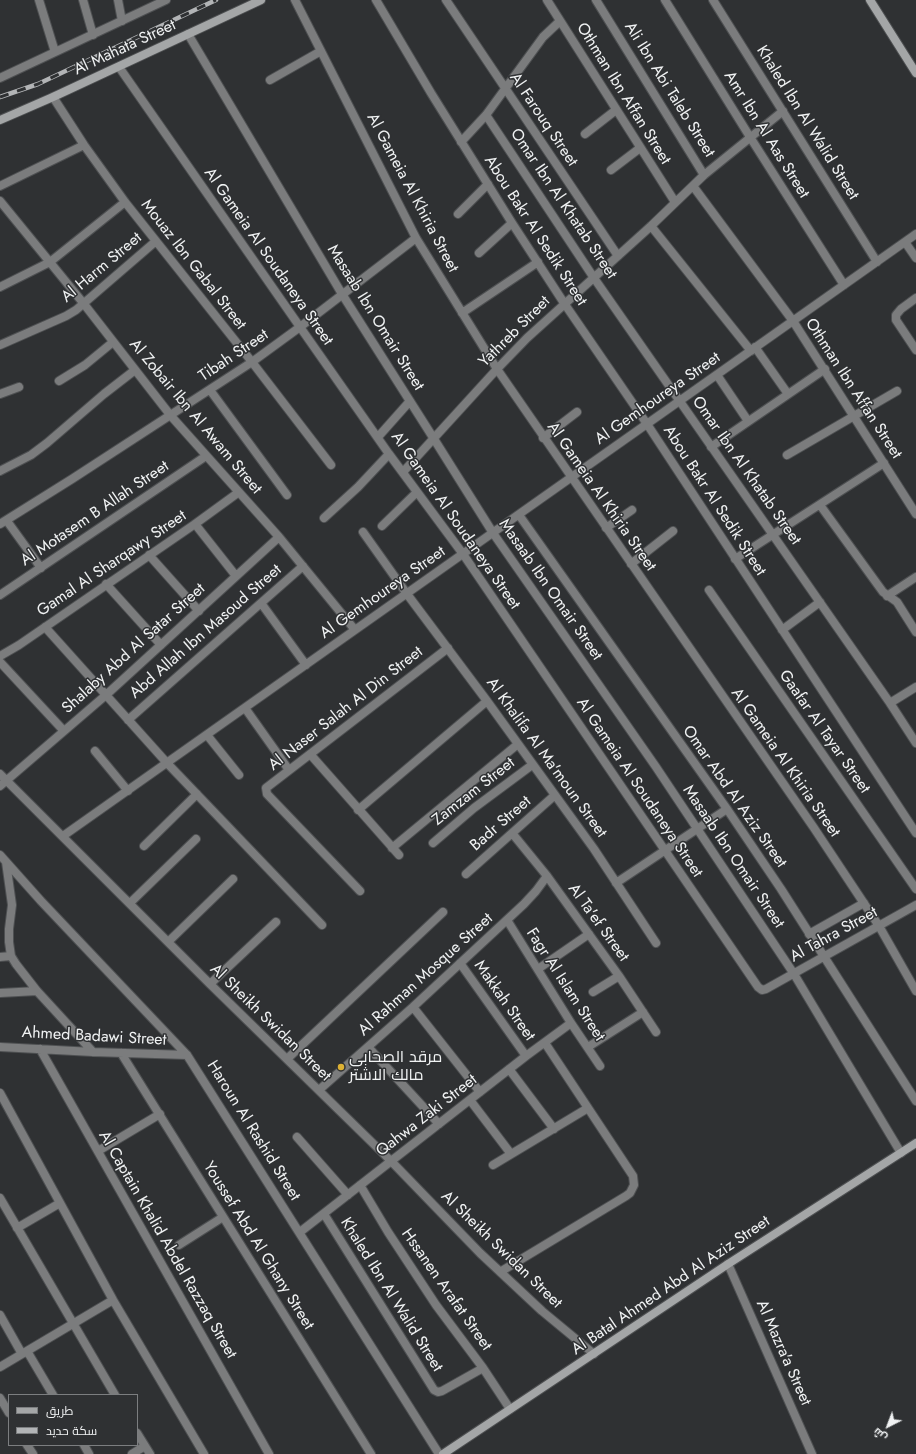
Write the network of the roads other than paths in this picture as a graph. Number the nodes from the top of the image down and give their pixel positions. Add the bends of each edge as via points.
1 (39, 0) edge
2 (83, 0) edge
3 (118, 0) edge
4 (166, 0) edge
5 (261, 0) edge
6 (295, 0) edge
7 (376, 0) edge
8 (446, 0) edge
9 (547, 0) edge
10 (596, 0) edge
11 (665, 0) edge
12 (713, 0) edge
13 (870, 0) edge
14 (122, 21) junction
15 (560, 21) junction
16 (188, 34) junction
17 (93, 35) junction
18 (321, 51) junction
19 (55, 52) junction
20 (118, 67) junction
21 (916, 73) edge
22 (0, 78) edge
23 (270, 80) dead end
24 (506, 90) junction
25 (53, 97) junction
26 (616, 110) junction
27 (783, 111) junction
28 (486, 114) junction
29 (0, 120) edge
30 (585, 134) dead end
31 (750, 137) junction
32 (461, 142) junction
33 (84, 145) junction
34 (640, 148) junction
35 (611, 170) dead end
36 (704, 175) junction
37 (488, 184) junction
38 (0, 186) edge
39 (693, 186) junction
40 (0, 201) edge
41 (125, 202) junction
42 (675, 202) junction
43 (458, 214) dead end
44 (512, 223) junction
45 (651, 226) junction
46 (916, 234) edge
47 (416, 238) junction
48 (156, 241) junction
49 (905, 242) junction
50 (479, 253) dead end
51 (618, 256) junction
52 (916, 258) edge
53 (50, 262) junction
54 (538, 262) junction
55 (877, 262) junction
56 (594, 278) junction
57 (844, 285) junction
58 (0, 287) edge
59 (342, 294) junction
60 (916, 298) edge
61 (564, 303) junction
62 (84, 304) junction
63 (462, 313) junction
64 (793, 321) junction
65 (300, 327) junction
66 (114, 342) junction
67 (0, 345) edge
68 (753, 349) junction
69 (916, 350) edge
70 (252, 362) junction
71 (497, 369) junction
72 (825, 369) junction
73 (135, 370) junction
74 (717, 375) junction
75 (59, 381) dead end
76 (19, 387) dead end
77 (210, 390) junction
78 (897, 391) dead end
79 (0, 394) edge
80 (788, 394) junction
81 (410, 401) junction
82 (680, 401) junction
83 (577, 412) dead end
84 (171, 416) junction
85 (854, 416) junction
86 (748, 421) junction
87 (647, 424) junction
88 (378, 437) junction
89 (543, 438) junction
90 (434, 439) junction
91 (711, 447) junction
92 (389, 454) junction
93 (787, 455) dead end
94 (206, 456) junction
95 (884, 463) junction
96 (331, 465) dead end
97 (0, 471) edge
98 (403, 472) junction
99 (571, 478) junction
100 (239, 492) junction
101 (417, 492) junction
102 (287, 495) dead end
103 (820, 505) junction
104 (632, 510) dead end
105 (916, 514) edge
106 (519, 515) junction
107 (324, 518) dead end
108 (3, 522) edge
109 (195, 524) junction
110 (382, 526) dead end
111 (606, 528) junction
112 (673, 531) dead end
113 (363, 532) dead end
114 (493, 533) junction
115 (772, 535) junction
116 (279, 537) junction
117 (463, 554) junction
118 (149, 555) junction
119 (735, 559) junction
120 (631, 564) junction
121 (303, 566) junction
122 (41, 568) junction
123 (236, 576) junction
124 (916, 577) edge
125 (106, 584) junction
126 (710, 590) dead end
127 (407, 594) junction
128 (0, 595) edge
129 (887, 596) junction
130 (820, 602) junction
131 (261, 603) junction
132 (198, 611) junction
133 (45, 627) junction
134 (355, 630) junction
135 (782, 630) junction
136 (916, 632) edge
137 (161, 645) junction
138 (448, 648) junction
139 (0, 656) edge
140 (0, 662) edge
141 (306, 665) junction
142 (916, 687) edge
143 (106, 695) junction
144 (487, 701) junction
145 (890, 703) junction
146 (245, 708) junction
147 (128, 720) junction
148 (64, 731) junction
149 (207, 735) junction
150 (916, 743) edge
151 (518, 744) junction
152 (95, 751) dead end
153 (310, 754) junction
154 (167, 763) junction
155 (532, 764) junction
156 (289, 770) junction
157 (0, 774) edge
158 (239, 776) dead end
159 (3, 783) edge
160 (128, 791) junction
161 (197, 794) junction
162 (555, 795) junction
163 (727, 809) junction
164 (358, 810) junction
165 (697, 829) junction
166 (512, 833) junction
167 (916, 833) edge
168 (63, 836) junction
169 (196, 839) dead end
170 (433, 843) dead end
171 (144, 846) dead end
172 (392, 848) junction
173 (664, 851) junction
174 (0, 855) edge
175 (399, 855) dead end
176 (6, 862) junction
177 (466, 874) dead end
178 (547, 876) junction
179 (233, 879) dead end
180 (616, 883) junction
181 (916, 889) edge
182 (360, 891) dead end
183 (130, 904) junction
184 (864, 904) junction
185 (916, 906) edge
186 (443, 912) dead end
187 (507, 920) junction
188 (276, 922) dead end
189 (322, 926) dead end
190 (879, 926) junction
191 (589, 934) junction
192 (809, 934) junction
193 (168, 942) junction
194 (656, 943) dead end
195 (11, 956) junction
196 (0, 957) edge
197 (824, 957) junction
198 (460, 963) junction
199 (538, 969) junction
200 (794, 974) junction
201 (619, 976) junction
202 (210, 984) junction
203 (766, 989) joint
204 (916, 990) edge
205 (37, 991) junction
206 (594, 992) dead end
207 (0, 993) edge
208 (413, 1007) junction
209 (643, 1012) junction
210 (571, 1023) junction
211 (656, 1032) dead end
212 (545, 1043) junction
213 (0, 1046) edge
214 (368, 1047) junction
215 (588, 1047) junction
216 (40, 1049) junction
217 (92, 1052) junction
218 (121, 1053) junction
219 (187, 1055) junction
220 (526, 1056) junction
221 (286, 1059) junction
222 (600, 1066) dead end
223 (510, 1069) junction
224 (319, 1090) junction
225 (0, 1092) edge
226 (480, 1092) junction
227 (470, 1100) junction
228 (916, 1101) edge
229 (588, 1108) junction
230 (160, 1114) junction
231 (439, 1124) junction
232 (554, 1129) junction
233 (297, 1137) dead end
234 (916, 1143) edge
235 (98, 1152) junction
236 (901, 1153) junction
237 (511, 1154) junction
238 (391, 1161) junction
239 (493, 1165) dead end
240 (360, 1185) junction
241 (348, 1195) junction
242 (0, 1198) edge
243 (60, 1203) junction
244 (324, 1214) junction
245 (223, 1217) junction
246 (17, 1228) junction
247 (300, 1232) junction
248 (179, 1245) dead end
249 (728, 1264) junction
250 (500, 1272) junction
251 (113, 1300) junction
252 (0, 1315) edge
253 (73, 1324) junction
254 (24, 1353) junction
255 (594, 1354) junction
256 (0, 1367) edge
257 (483, 1368) junction
258 (53, 1394) edge
259 (114, 1394) edge
260 (0, 1398) edge
261 (510, 1409) junction
262 (8, 1411) edge
263 (138, 1435) edge
264 (145, 1446) junction
265 (132, 1454) edge
266 (150, 1454) edge
267 (204, 1454) edge
268 (269, 1454) edge
269 (371, 1454) edge
270 (439, 1454) edge
271 (442, 1454) edge
272 (812, 1454) edge

1 - 19 street
2 - 17 street
3 - 14 street
4 - 14 street
5 - 16 main road, Al Mahata Street
6 - 18 street, Al Gameia Al Khiria Street
7 - 32 street, Abou Bakr Al Sedik Street
8 - 24 street, Al Farouq Street
9 - 15 street, Othman Ibn Affan Street
10 - 36 street, Ali Ibn Abi Taleb Street
11 - 31 street, Amr Ibn Al Aas Street
12 - 27 street, Khaled Ibn Al Walid Street
13 - 21 main road
14 - 17 street
15 - 24 street via 543,37
15 - 26 street, Othman Ibn Affan Street
16 - 20 main road, Al Mahata Street
16 - 59 street, Masaab Ibn Omair Street
17 - 19 street
18 - 23 street
18 - 47 street, Al Gameia Al Khiria Street
19 - 22 street
20 - 25 main road, Al Mahata Street
20 - 65 street, Al Gameia Al Soudaneya Street
24 - 28 street
24 - 51 street, Al Farouq Street
25 - 29 main road, Al Mahata Street
25 - 33 street, Mouaz Ibn Gabal Street
26 - 30 street
26 - 34 street, Othman Ibn Affan Street
27 - 31 street, Yathreb Street
27 - 55 street, Khaled Ibn Al Walid Street
28 - 32 street
28 - 56 street, Omar Ibn Al Khatab Street
31 - 36 street, Yathreb Street
31 - 57 street, Amr Ibn Al Aas Street
32 - 37 street, Abou Bakr Al Sedik Street
33 - 38 street
33 - 41 street, Mouaz Ibn Gabal Street
34 - 35 street
34 - 42 street, Othman Ibn Affan Street
36 - 39 street, Yathreb Street
37 - 43 street
37 - 44 street, Abou Bakr Al Sedik Street
39 - 42 street, Yathreb Street
39 - 64 street
40 - 53 street, Al Zobair Ibn Al Awam Street
41 - 48 street, Mouaz Ibn Gabal Street
41 - 53 street
42 - 45 street, Yathreb Street
44 - 50 street
44 - 54 street, Abou Bakr Al Sedik Street
45 - 51 street, Yathreb Street
45 - 68 street
46 - 49 street, Al Gemhoureya Street
47 - 59 street, Tibah Street
47 - 63 street, Al Gameia Al Khiria Street
48 - 62 street, Al Harm Street
48 - 70 street, Mouaz Ibn Gabal Street
49 - 52 street
49 - 55 street, Al Gemhoureya Street
51 - 56 street, Yathreb Street
53 - 58 street
53 - 62 street, Al Zobair Ibn Al Awam Street
54 - 61 street, Abou Bakr Al Sedik Street
54 - 63 street
55 - 57 street, Al Gemhoureya Street
56 - 61 street, Yathreb Street
56 - 82 street, Omar Ibn Al Khatab Street
57 - 64 street, Al Gemhoureya Street
59 - 65 street, Tibah Street
59 - 81 street, Masaab Ibn Omair Street
60 - 69 street via 896,315 896,320
61 - 71 street, Yathreb Street
61 - 87 street, Abou Bakr Al Sedik Street
62 - 66 street, Al Zobair Ibn Al Awam Street
62 - 67 street, Al Harm Street via 66,316
63 - 71 street, Al Gameia Al Khiria Street
64 - 68 street, Al Gemhoureya Street
64 - 72 street, Othman Ibn Affan Street
65 - 70 street, Tibah Street
65 - 88 street, Al Gameia Al Soudaneya Street
66 - 73 street, Al Zobair Ibn Al Awam Street
66 - 75 street
68 - 74 street, Al Gemhoureya Street
68 - 80 street
70 - 77 street, Tibah Street
70 - 96 street, Mouaz Ibn Gabal Street
71 - 89 street, Al Gameia Al Khiria Street
71 - 90 street, Yathreb Street
72 - 80 street
72 - 85 street, Othman Ibn Affan Street
73 - 84 street, Al Zobair Ibn Al Awam Street
73 - 97 street via 31,455
74 - 82 street, Al Gemhoureya Street
74 - 86 street
76 - 79 street
77 - 84 street, Tibah Street
77 - 102 street
78 - 85 street
80 - 86 street
81 - 88 street
81 - 90 street, Masaab Ibn Omair Street
82 - 87 street, Al Gemhoureya Street
82 - 91 street, Omar Ibn Al Khatab Street
83 - 89 street
84 - 94 street, Al Zobair Ibn Al Awam Street
84 - 108 street, Tibah Street
85 - 93 street
85 - 95 street, Othman Ibn Affan Street
86 - 91 street
87 - 99 street, Al Gemhoureya Street
87 - 119 street, Abou Bakr Al Sedik Street
88 - 92 street, Al Gameia Al Soudaneya Street
89 - 99 street, Al Gameia Al Khiria Street
90 - 98 street, Yathreb Street
90 - 114 street, Masaab Ibn Omair Street
91 - 115 street, Omar Ibn Al Khatab Street
92 - 98 street, Al Gameia Al Soudaneya Street
92 - 107 street
94 - 100 street, Al Zobair Ibn Al Awam Street
94 - 122 street, Al Motasem B Allah Street
95 - 103 street
95 - 105 street, Othman Ibn Affan Street
98 - 101 street, Al Gameia Al Soudaneya Street
99 - 106 street, Al Gemhoureya Street
99 - 111 street, Al Gameia Al Khiria Street
100 - 109 street, Gamal Al Sharqawy Street
100 - 116 street, Al Zobair Ibn Al Awam Street
101 - 110 street
101 - 117 street, Al Gameia Al Soudaneya Street
103 - 115 street
103 - 129 street
104 - 111 street
106 - 114 street, Al Gemhoureya Street
106 - 163 street, Omar Abd Al Aziz Street
108 - 122 street
109 - 118 street, Gamal Al Sharqawy Street
109 - 123 street
111 - 120 street, Al Gameia Al Khiria Street
112 - 120 street
113 - 127 street, Al Khalifa Al Ma'moun Street
114 - 117 street, Al Gemhoureya Street
114 - 165 street, Masaab Ibn Omair Street
115 - 119 street
115 - 130 street, Omar Ibn Al Khatab Street
116 - 121 street, Al Zobair Ibn Al Awam Street
116 - 123 street, Shalaby Abd Al Satar Street
117 - 127 street, Al Gemhoureya Street
117 - 173 street, Al Gameia Al Soudaneya Street
118 - 125 street, Gamal Al Sharqawy Street
118 - 132 street
119 - 135 street, Abou Bakr Al Sedik Street
120 - 184 street, Al Gameia Al Khiria Street
121 - 131 street, Abd Allah Ibn Masoud Street
121 - 134 street, Al Zobair Ibn Al Awam Street
122 - 128 street, Al Motasem B Allah Street
123 - 132 street, Shalaby Abd Al Satar Street
124 - 129 street
125 - 133 street, Gamal Al Sharqawy Street
125 - 137 street
126 - 181 street, Gaafar Al Tayar Street
127 - 134 street, Al Gemhoureya Street
127 - 138 street, Al Khalifa Al Ma'moun Street
129 - 136 street via 897,602
130 - 135 street
130 - 145 street, Omar Ibn Al Khatab Street
131 - 141 street
131 - 147 street, Abd Allah Ibn Masoud Street
132 - 137 street, Shalaby Abd Al Satar Street
133 - 139 street, Gamal Al Sharqawy Street
133 - 143 street
134 - 141 street, Al Gemhoureya Street
135 - 167 street, Abou Bakr Al Sedik Street
137 - 143 street, Shalaby Abd Al Satar Street
138 - 144 street, Al Khalifa Al Ma'moun Street
138 - 153 street, Al Naser Salah Al Din Street
140 - 148 street
141 - 146 street, Al Gemhoureya Street
142 - 145 street
143 - 147 street
143 - 148 street, Shalaby Abd Al Satar Street
144 - 151 street, Al Khalifa Al Ma'moun Street
144 - 164 street
145 - 150 street, Omar Ibn Al Khatab Street
146 - 149 street, Al Gemhoureya Street
146 - 156 street
147 - 154 street
148 - 159 street, Shalaby Abd Al Satar Street
149 - 154 street, Al Gemhoureya Street
149 - 158 street
151 - 155 street, Al Khalifa Al Ma'moun Street
151 - 172 street
152 - 160 street
153 - 156 street, Al Naser Salah Al Din Street
153 - 164 street
154 - 160 street, Al Gemhoureya Street
154 - 161 street
155 - 162 street, Al Khalifa Al Ma'moun Street
155 - 170 street, Zamzam Street
156 - 182 street, Al Naser Salah Al Din Street via 268,786 267,794
157 - 159 street, Al Sheikh Swidan Street
159 - 168 street, Al Sheikh Swidan Street
160 - 168 street, Al Gemhoureya Street
161 - 171 street
161 - 189 street
162 - 166 street, Badr Street
162 - 180 street, Al Khalifa Al Ma'moun Street
163 - 165 street
163 - 192 street, Omar Abd Al Aziz Street
164 - 172 street
165 - 173 street
165 - 200 street, Masaab Ibn Omair Street
166 - 177 street, Badr Street
166 - 178 street, Al Ta'ef Street
168 - 183 street, Al Sheikh Swidan Street
169 - 183 street
172 - 175 street
173 - 180 street
173 - 203 street, Al Gameia Al Soudaneya Street via 754,984 762,990
174 - 176 street, Haroun Al Rashid Street
176 - 195 street via 12,905 8,929
176 - 219 street, Haroun Al Rashid Street
178 - 187 street, Al Rahman Mosque Street
178 - 191 street, Al Ta'ef Street
179 - 193 street
180 - 194 street, Al Khalifa Al Ma'moun Street
183 - 193 street, Al Sheikh Swidan Street
184 - 190 street, Al Gameia Al Khiria Street
184 - 192 street
185 - 190 street, Al Tahra Street
186 - 221 street
187 - 198 street, Al Rahman Mosque Street
187 - 199 street, Fagr Al Islam Street
188 - 202 street
190 - 197 street, Al Tahra Street
190 - 204 street, Al Gameia Al Khiria Street
191 - 199 street
191 - 201 street, Al Ta'ef Street
192 - 197 street, Omar Abd Al Aziz Street
193 - 202 street, Al Sheikh Swidan Street
195 - 196 street
195 - 205 street
197 - 200 street, Al Tahra Street
197 - 228 street, Omar Abd Al Aziz Street
198 - 208 street, Al Rahman Mosque Street
198 - 220 street, Makkah Street
199 - 210 street, Fagr Al Islam Street
200 - 203 street, Al Tahra Street
200 - 236 street, Masaab Ibn Omair Street
201 - 206 street
201 - 209 street, Al Ta'ef Street
202 - 221 street, Al Sheikh Swidan Street
205 - 207 street
205 - 217 street
208 - 214 street, Al Rahman Mosque Street
208 - 226 street
209 - 211 street, Al Ta'ef Street
209 - 215 street
210 - 212 street, Qahwa Zaki Street
210 - 215 street, Fagr Al Islam Street
212 - 220 street, Qahwa Zaki Street
212 - 229 street
213 - 216 street, Ahmed Badawi Street
214 - 224 street, Al Rahman Mosque Street
214 - 231 street
215 - 222 street, Fagr Al Islam Street
216 - 217 street, Ahmed Badawi Street
216 - 235 street, Al Captain Khalid Abdel Razzaq Street
217 - 218 street, Ahmed Badawi Street
218 - 219 street, Ahmed Badawi Street
218 - 230 street, Youssef Abd Al Ghany Street
219 - 247 street, Haroun Al Rashid Street
220 - 223 street, Qahwa Zaki Street
221 - 224 street, Al Sheikh Swidan Street
223 - 226 street, Qahwa Zaki Street
223 - 232 street
224 - 238 street, Al Sheikh Swidan Street
225 - 243 street
226 - 227 street, Qahwa Zaki Street
227 - 231 street, Qahwa Zaki Street
227 - 237 street
229 - 232 street
229 - 250 street via 633,1176 634,1185 630,1193
230 - 235 street
230 - 245 street, Youssef Abd Al Ghany Street
231 - 238 street, Qahwa Zaki Street
232 - 237 street
233 - 241 street
234 - 236 main road, Al Batal Ahmed Abd Al Aziz Street
235 - 268 street, Al Captain Khalid Abdel Razzaq Street
236 - 249 main road, Al Batal Ahmed Abd Al Aziz Street
237 - 239 street
238 - 240 street, Qahwa Zaki Street
238 - 250 street, Al Sheikh Swidan Street
240 - 241 street, Qahwa Zaki Street
240 - 257 street, Hssanen Arafat Street via 436,1305
241 - 244 street, Qahwa Zaki Street
242 - 246 street
243 - 246 street
243 - 251 street
244 - 247 street, Qahwa Zaki Street
244 - 257 street, Khaled Ibn Al Walid Street via 434,1390 442,1391
245 - 248 street
245 - 269 street, Youssef Abd Al Ghany Street
246 - 253 street
247 - 270 street, Haroun Al Rashid Street
249 - 255 main road, Al Batal Ahmed Abd Al Aziz Street
249 - 272 street, Al Mazra'a Street
250 - 255 street, Al Sheikh Swidan Street
251 - 253 street
251 - 267 street
252 - 254 street
253 - 254 street
253 - 259 street
254 - 256 street
254 - 258 street
255 - 261 main road, Al Batal Ahmed Abd Al Aziz Street
257 - 261 street, Hssanen Arafat Street
260 - 262 street
261 - 271 main road, Al Batal Ahmed Abd Al Aziz Street
263 - 264 street
264 - 265 street
264 - 266 street

